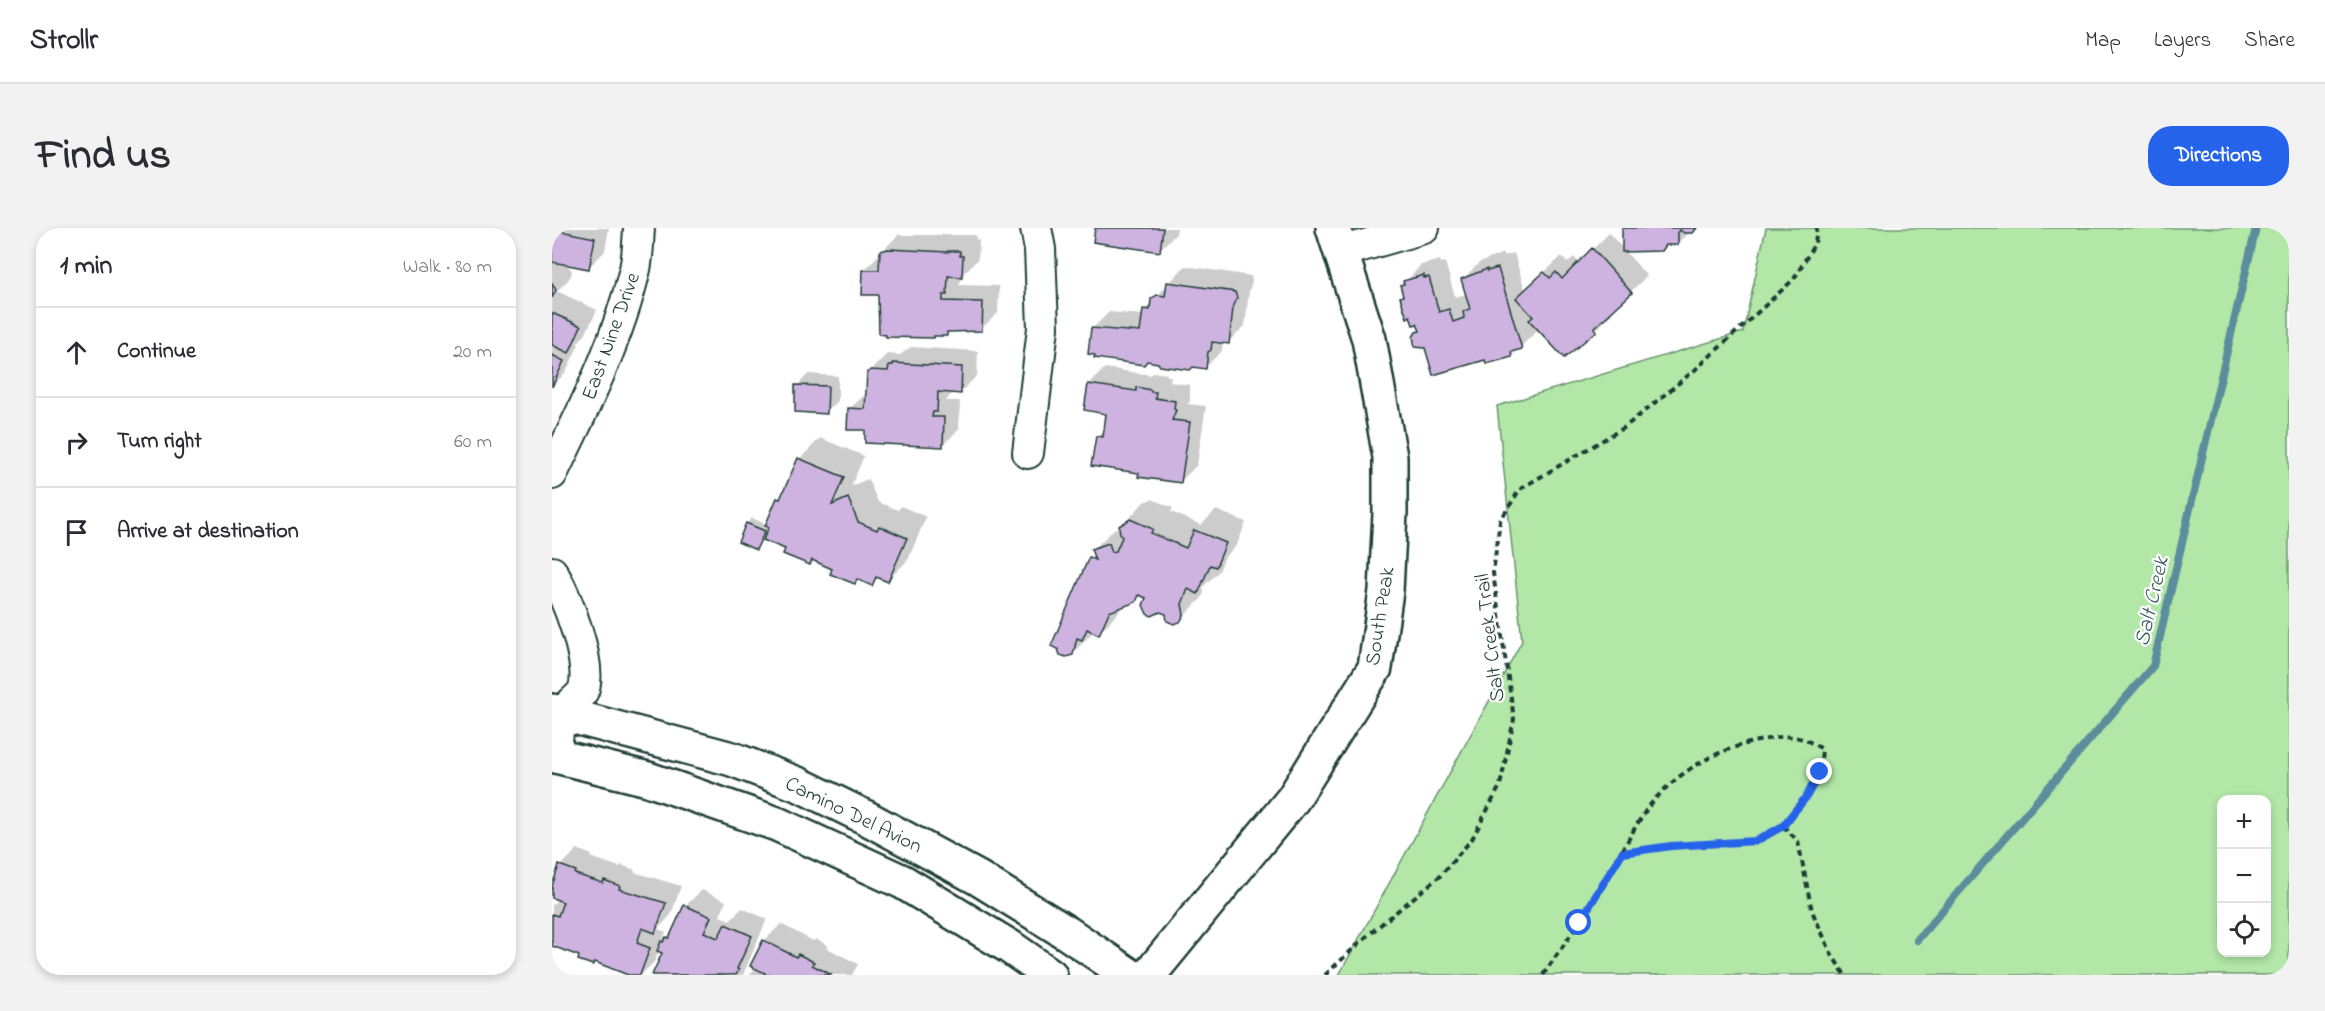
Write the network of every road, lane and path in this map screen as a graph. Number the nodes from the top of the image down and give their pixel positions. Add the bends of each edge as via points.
1 (639, 228) edge
2 (1036, 228) edge
3 (1424, 228) edge
4 (1817, 228) edge
5 (1337, 240) edge
6 (1028, 453) dead end
7 (552, 474) edge
8 (554, 581) edge
9 (555, 707) edge
10 (553, 756) edge
11 (1783, 826) junction
12 (1622, 853) junction
13 (1050, 975) edge
14 (1129, 975) edge
15 (1149, 975) edge
16 (1325, 975) edge
17 (1543, 975) edge
18 (1845, 975) edge

1 - 7 street, East Nine Drive via 635,267 624,310 588,400
2 - 6 street via 1043,328
3 - 5 street
4 - 16 path, Salt Creek Trail via 1815,243 1794,279 1696,369 1624,427 1520,489 1500,521 1493,573 1514,719 1500,786 1472,839 1440,876
5 - 15 main road, South Peak via 1370,339 1390,457 1386,591 1375,668 1293,799
8 - 9 street via 577,629 585,677 582,692
9 - 10 street
9 - 14 main road, Camino Del Avion via 732,759 800,785 978,878
10 - 13 main road, Camino Del Avion via 648,779 777,824 903,882
11 - 12 path via 1756,841
11 - 12 path via 1820,772 1822,749 1805,738 1782,736 1734,746 1686,770 1650,805
11 - 18 path via 1798,841 1812,911
12 - 17 path

